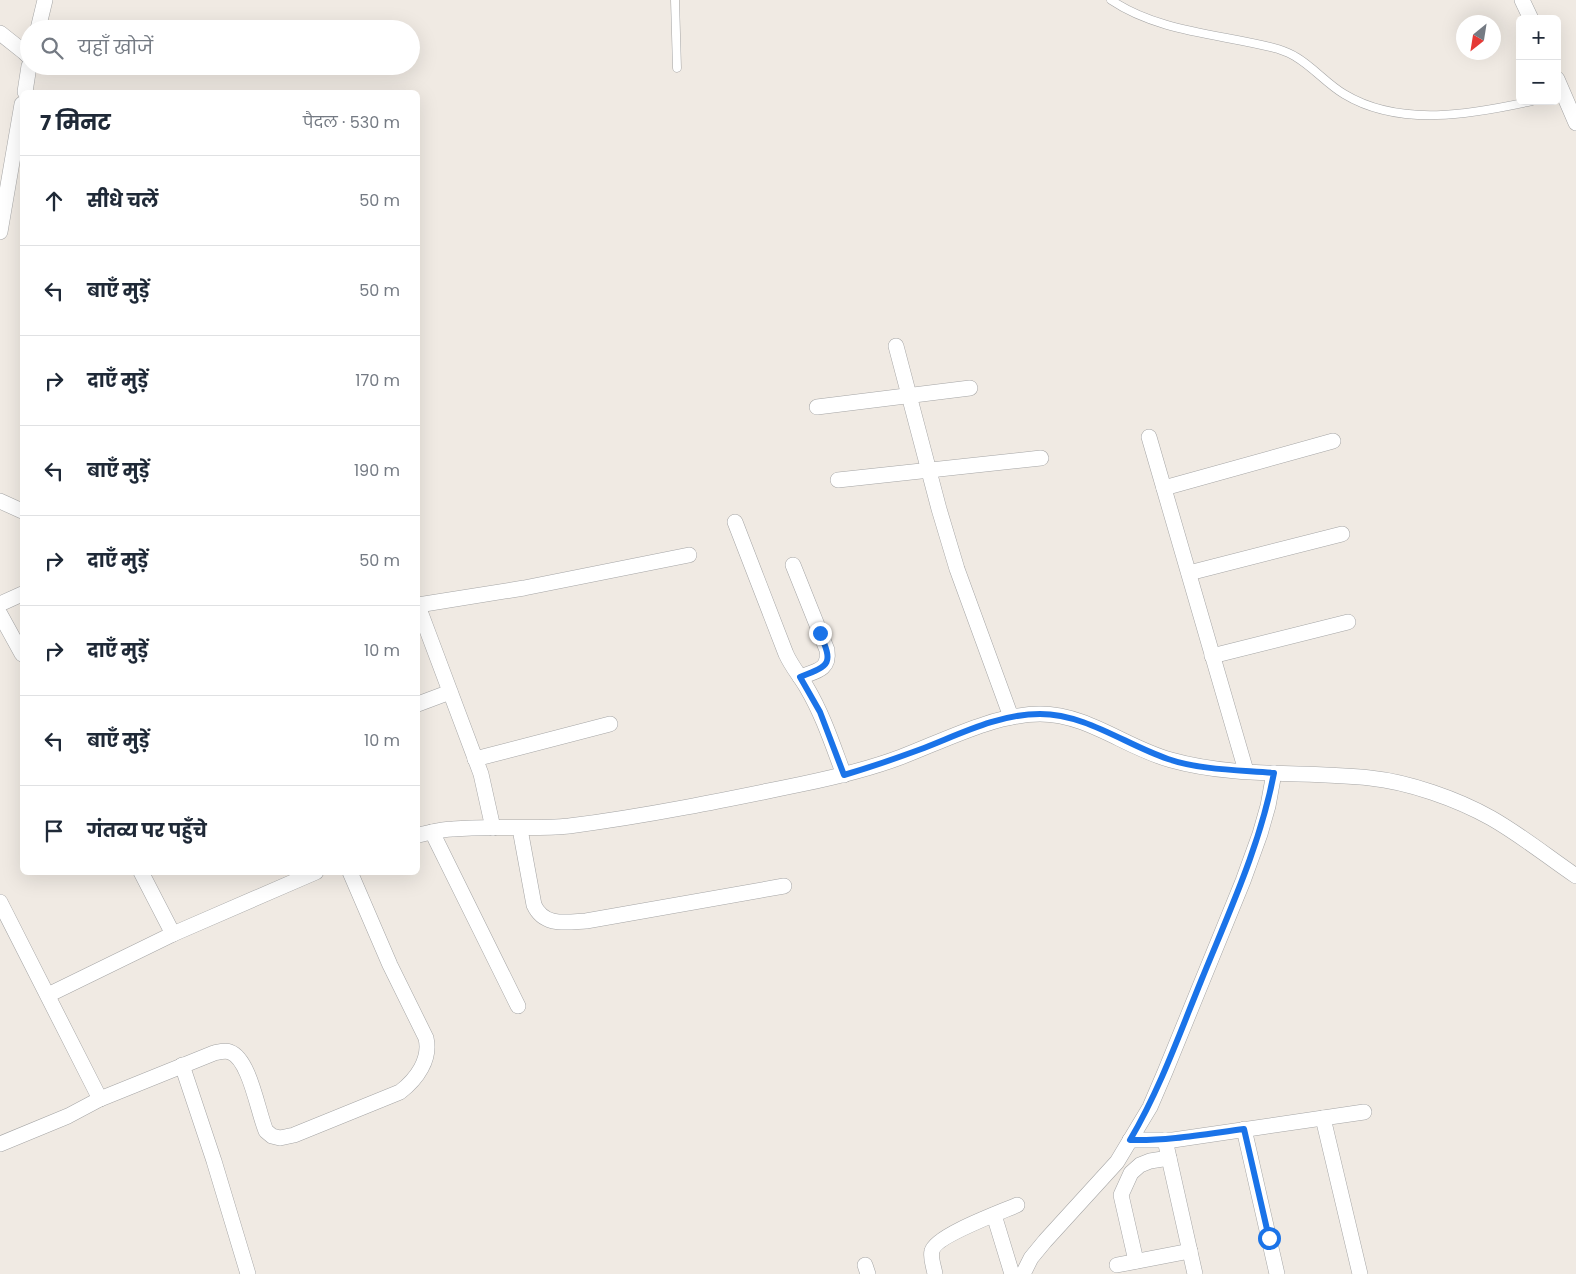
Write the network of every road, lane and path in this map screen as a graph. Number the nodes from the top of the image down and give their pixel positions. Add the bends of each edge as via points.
1 (45, 0) edge
2 (675, 0) edge
3 (1112, 0) edge
4 (1522, 0) edge
5 (1529, 15) edge
6 (40, 20) edge
7 (0, 33) edge
8 (20, 49) edge
9 (677, 68) dead end
10 (27, 75) edge
11 (24, 90) edge
12 (1561, 95) edge
13 (1516, 104) edge
14 (1576, 123) edge
15 (20, 130) edge
16 (17, 168) edge
17 (0, 232) edge
18 (896, 346) dead end
19 (970, 388) dead end
20 (909, 394) junction
21 (817, 407) dead end
22 (1149, 437) dead end
23 (1333, 441) dead end
24 (1042, 458) dead end
25 (928, 469) junction
26 (838, 480) dead end
27 (1164, 488) junction
28 (0, 501) edge
29 (20, 510) edge
30 (736, 522) dead end
31 (1342, 534) dead end
32 (689, 555) dead end
33 (794, 566) dead end
34 (1188, 573) junction
35 (20, 595) edge
36 (0, 604) edge
37 (420, 605) edge
38 (420, 610) edge
39 (0, 614) edge
40 (1348, 622) dead end
41 (20, 650) edge
42 (1212, 656) junction
43 (800, 677) junction
44 (450, 692) junction
45 (420, 703) edge
46 (1011, 716) junction
47 (610, 724) dead end
48 (475, 759) junction
49 (1246, 771) junction
50 (1274, 773) junction
51 (844, 775) junction
52 (493, 828) junction
53 (520, 829) junction
54 (424, 833) edge
55 (143, 875) edge
56 (304, 875) edge
57 (351, 875) edge
58 (1576, 876) edge
59 (291, 878) edge
60 (784, 886) dead end
61 (0, 902) edge
62 (173, 934) junction
63 (48, 995) junction
64 (518, 1006) dead end
65 (182, 1065) junction
66 (100, 1099) junction
67 (1364, 1112) dead end
68 (1323, 1118) junction
69 (1244, 1129) junction
70 (1130, 1140) junction
71 (1165, 1140) junction
72 (0, 1144) edge
73 (1169, 1158) junction
74 (1017, 1205) dead end
75 (994, 1215) junction
76 (1190, 1251) junction
77 (1136, 1261) junction
78 (1117, 1265) dead end
79 (248, 1274) edge
80 (936, 1274) edge
81 (1012, 1274) edge
82 (1023, 1274) edge
83 (1195, 1274) edge
84 (1277, 1274) edge
85 (1360, 1274) edge

1 - 6 street
2 - 9 lane
3 - 13 lane via 1150,20 1278,49 1295,56 1345,94 1364,104 1387,110 1436,115
4 - 5 street
7 - 8 street
10 - 11 street
12 - 14 street
15 - 16 street
16 - 17 street
18 - 20 street
19 - 20 street
20 - 21 street
20 - 25 street
22 - 27 street
23 - 27 street
24 - 25 street
25 - 26 street
25 - 46 street via 957,569
27 - 34 street
28 - 29 street
30 - 43 street via 786,654
31 - 34 street
32 - 37 street
33 - 43 street via 828,659 825,666
34 - 42 street
35 - 36 street
38 - 44 street
39 - 41 street
40 - 42 street
42 - 49 street
43 - 51 street via 820,712
44 - 45 street
44 - 48 street
46 - 49 street via 1059,716 1082,722 1170,760
46 - 51 street
47 - 48 street
48 - 52 street
49 - 50 street
50 - 58 street via 1374,778 1415,788 1488,817
50 - 70 street via 1260,834 1242,881 1165,1072
51 - 53 street via 654,812 568,826
52 - 53 street
52 - 54 street
53 - 60 street via 534,905 537,913 554,922 586,921
54 - 64 street
55 - 62 street
56 - 59 street
57 - 65 street via 390,966 426,1038 426,1057 414,1080 400,1092 280,1138 266,1131 245,1069 231,1052 214,1053
59 - 62 street
61 - 63 street
62 - 63 street
63 - 66 street
65 - 66 street
65 - 79 street
66 - 72 street
67 - 68 street
68 - 69 street
68 - 85 street
69 - 71 street
69 - 84 street
70 - 71 street
70 - 82 street via 1117,1162 1031,1258
71 - 73 street
73 - 76 street
73 - 77 street via 1140,1165 1131,1173 1121,1195
74 - 75 street
75 - 80 street via 936,1243 932,1251
75 - 81 street
76 - 77 street
76 - 83 street
77 - 78 street

